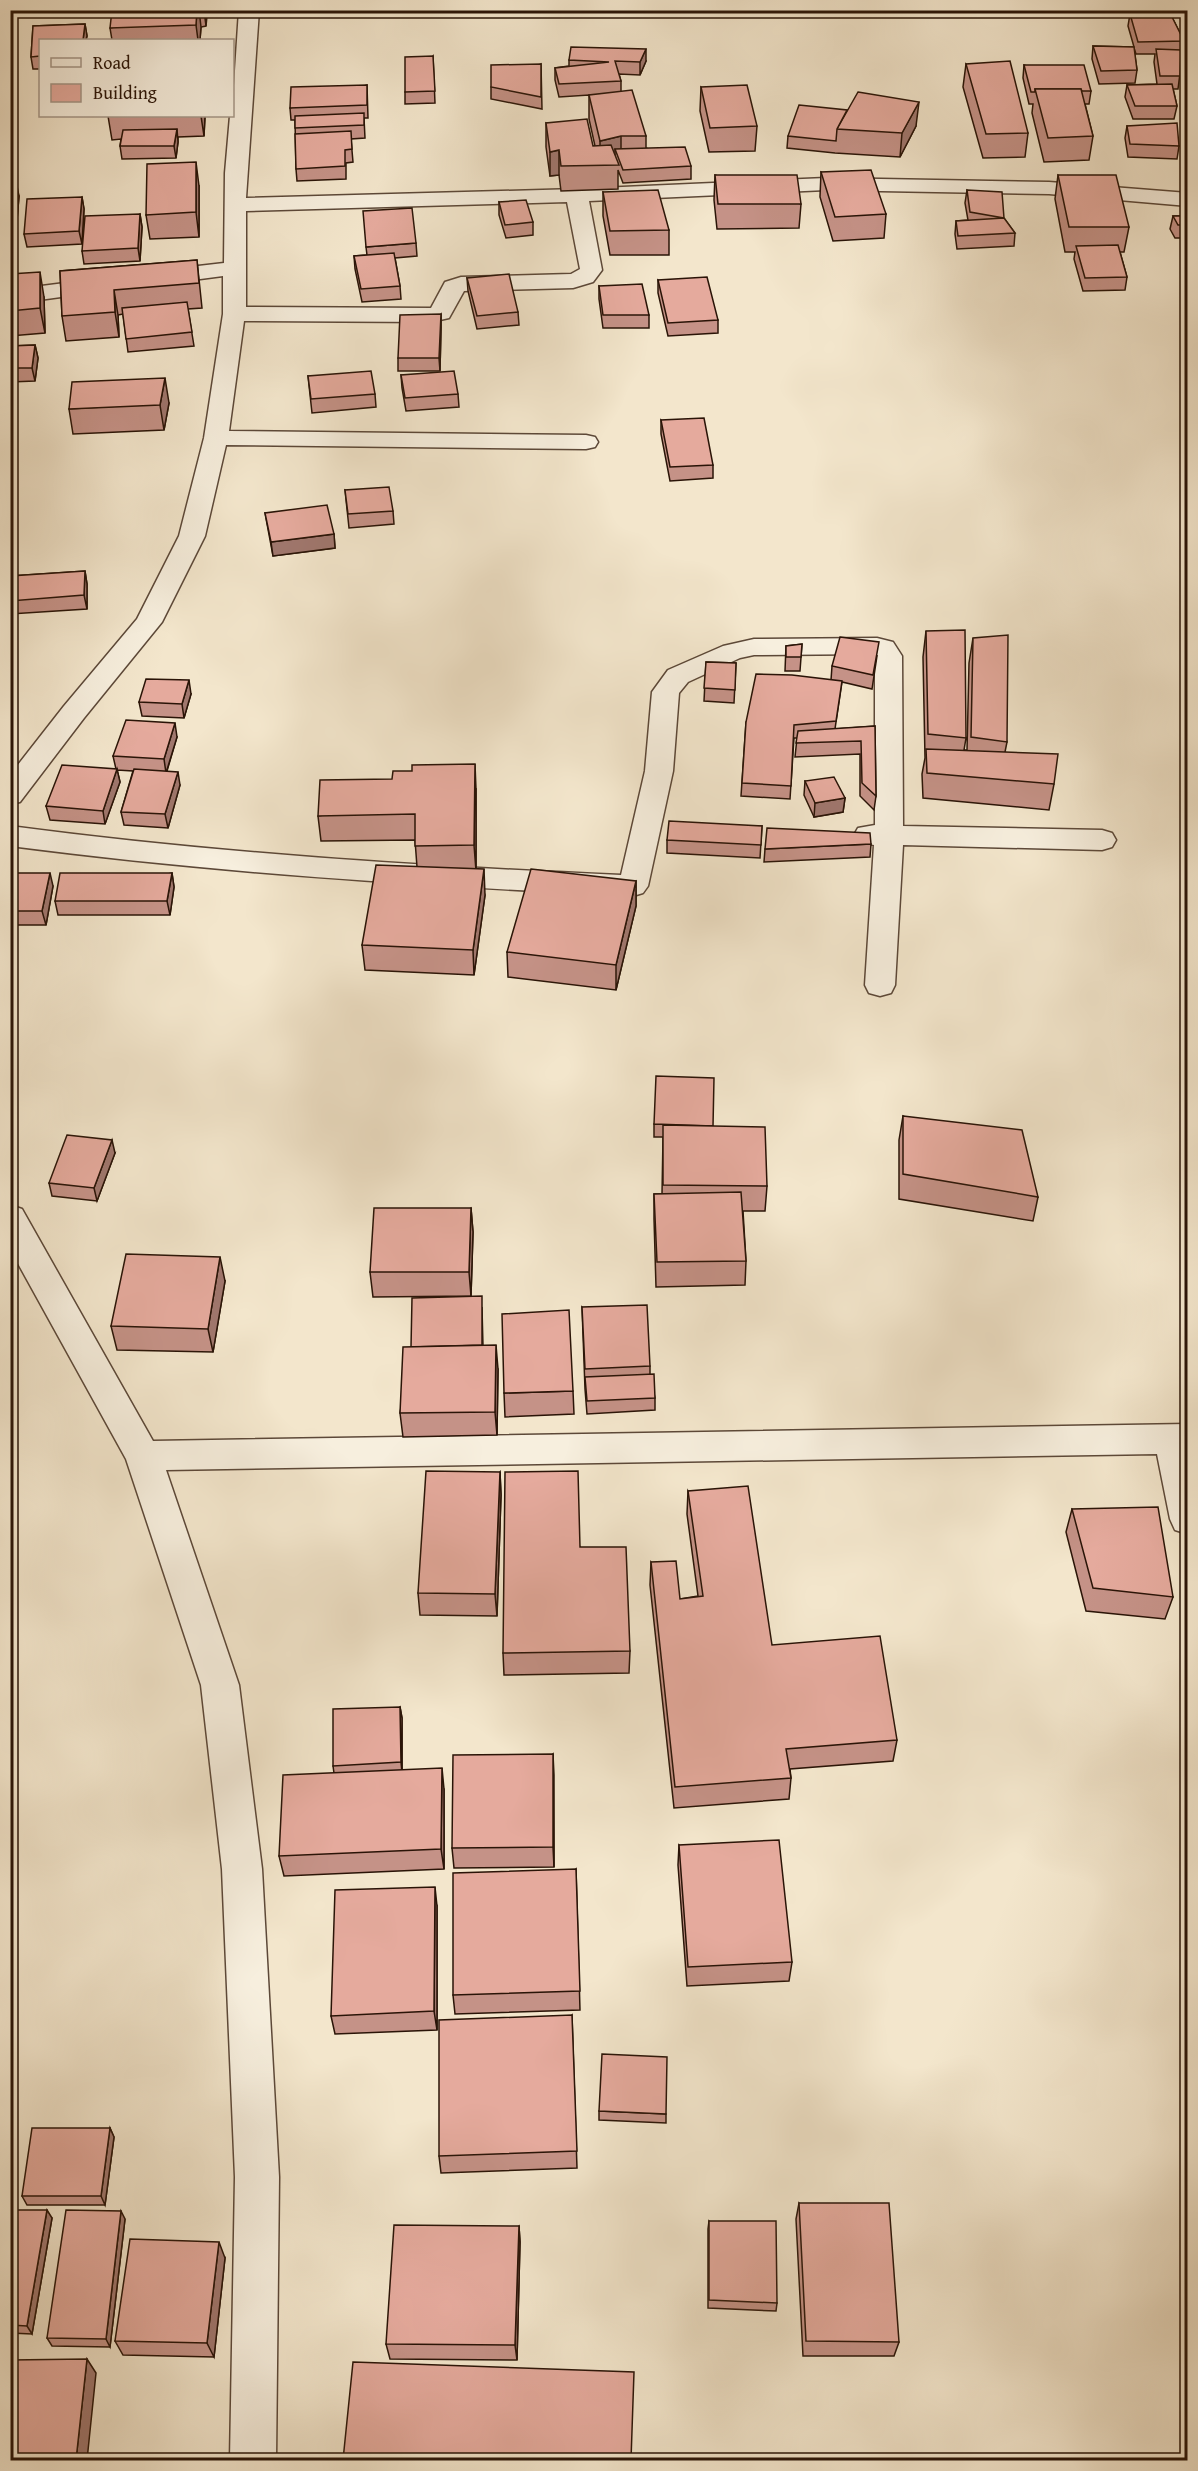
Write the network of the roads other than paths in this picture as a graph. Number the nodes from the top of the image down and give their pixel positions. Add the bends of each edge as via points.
1 (249, 10) edge
2 (577, 195) junction
3 (1188, 200) edge
4 (236, 205) junction
5 (234, 268) junction
6 (10, 297) edge
7 (234, 314) junction
8 (216, 438) junction
9 (586, 442) dead end
10 (10, 795) edge
11 (842, 834) edge
12 (10, 836) edge
13 (889, 836) junction
14 (1102, 840) dead end
15 (880, 985) dead end
16 (10, 1218) edge
17 (1180, 1439) edge
18 (143, 1456) junction
19 (1188, 1519) edge
20 (252, 2460) edge

1 - 4 street
2 - 3 street via 826,184 1049,188
2 - 4 street
2 - 7 street via 591,270 585,277 573,281 461,284 453,287 441,312 431,315
4 - 5 street
5 - 6 street
5 - 7 street
7 - 8 street
8 - 9 street
8 - 10 street via 192,536 149,622
11 - 13 street
12 - 13 street via 631,898 656,830 666,692 678,676 732,652 754,647 867,645 884,648 889,656
13 - 14 street
13 - 15 street
16 - 18 street
17 - 18 street
17 - 19 street
18 - 20 street via 220,1685 242,1869 257,2176

